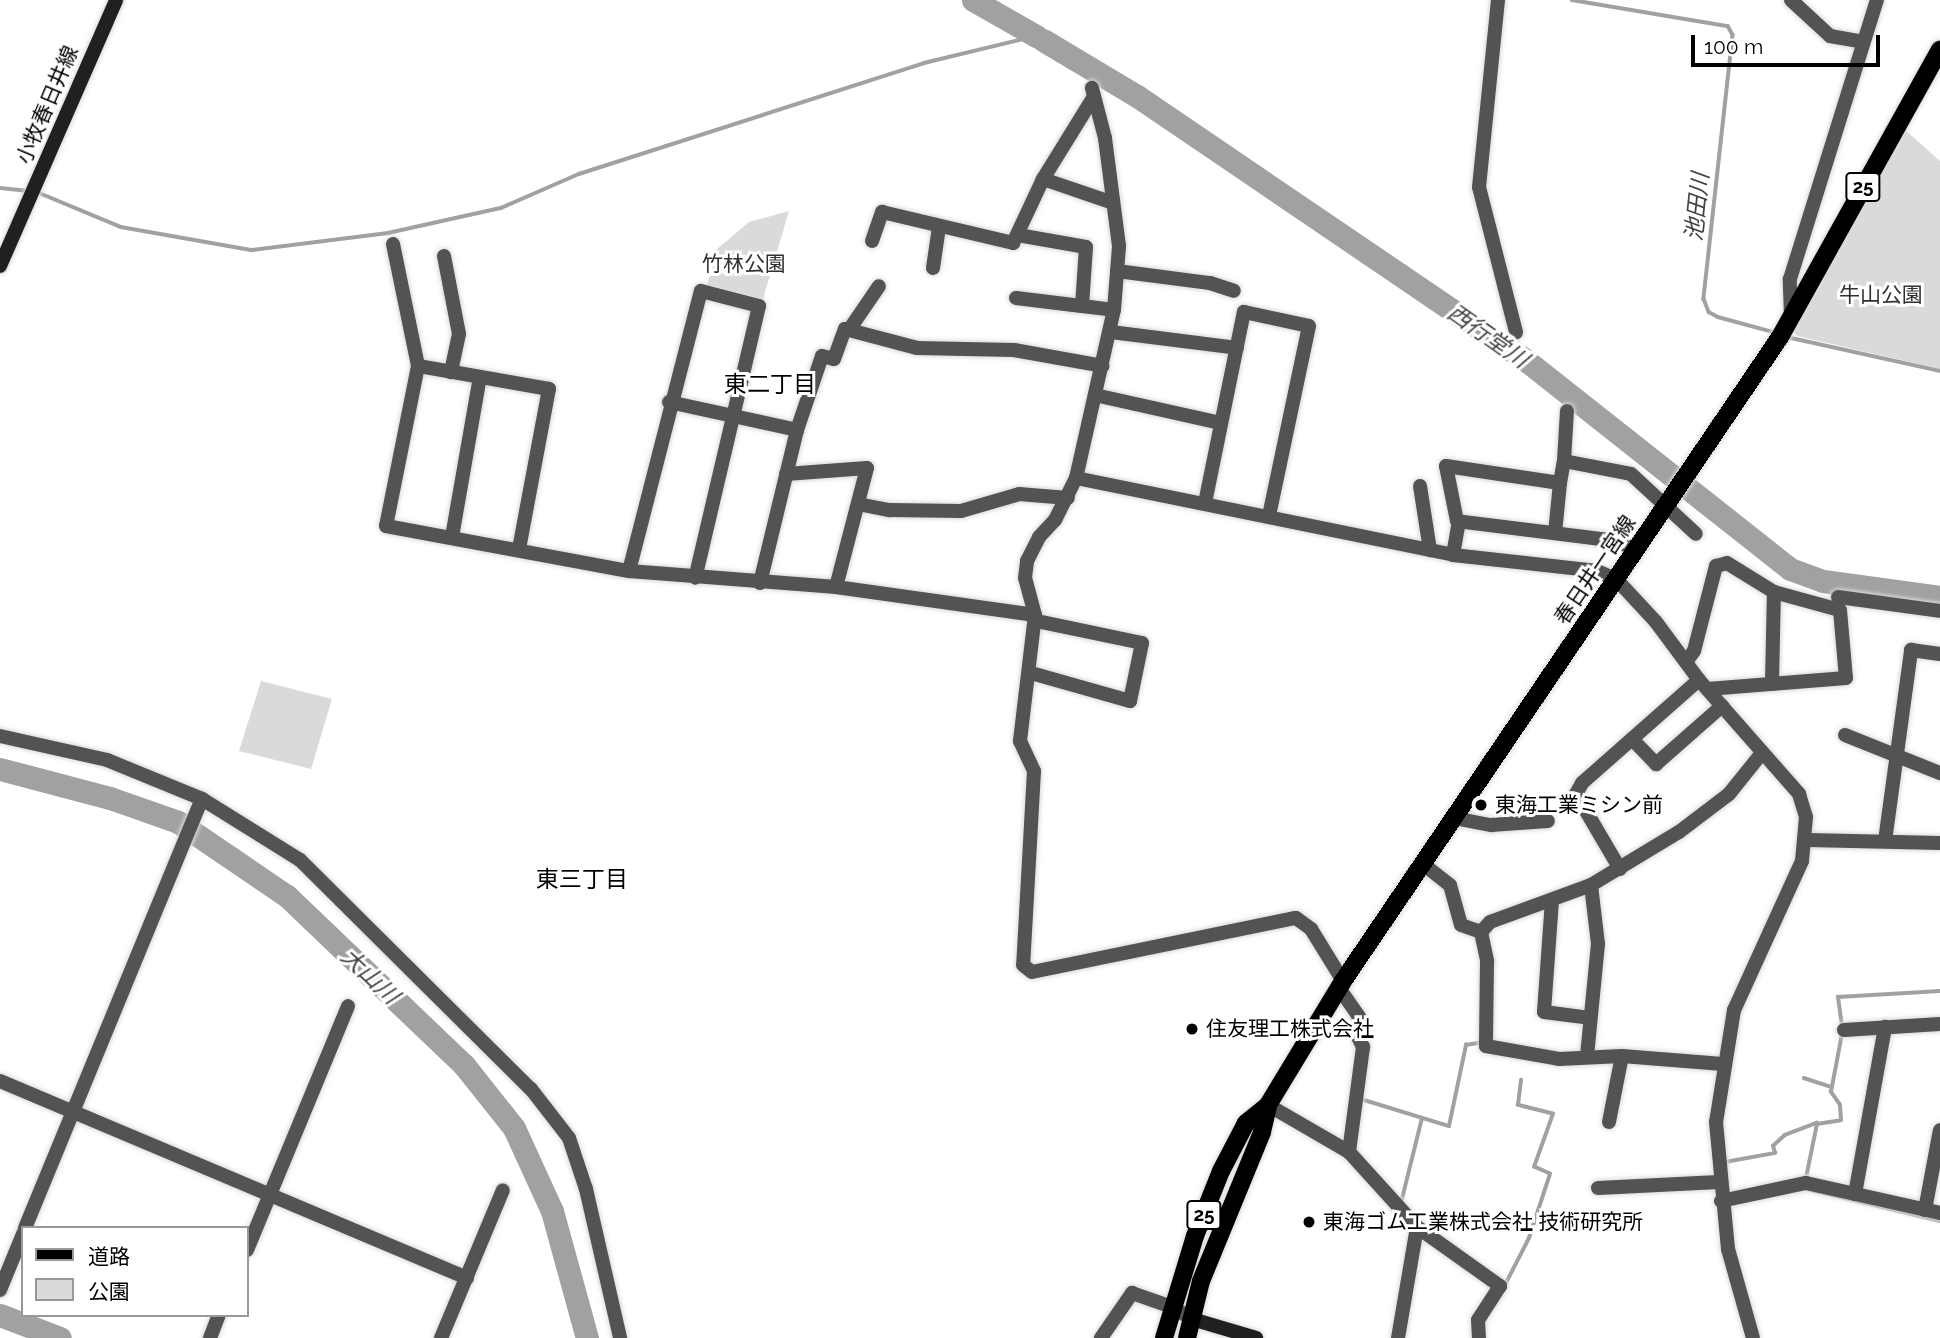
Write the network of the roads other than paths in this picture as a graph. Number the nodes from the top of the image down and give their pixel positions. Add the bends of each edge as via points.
1 (116, 0) edge
2 (1498, 0) edge
3 (1791, 0) edge
4 (1877, 0) edge
5 (1863, 42) junction
6 (1940, 50) edge
7 (1043, 179) junction
8 (1113, 203) junction
9 (939, 227) junction
10 (1018, 235) junction
11 (872, 241) dead end
12 (394, 244) dead end
13 (443, 256) dead end
14 (0, 266) edge
15 (933, 268) dead end
16 (1117, 271) junction
17 (879, 286) dead end
18 (1234, 291) dead end
19 (1016, 298) dead end
20 (1082, 306) junction
21 (1114, 310) junction
22 (1786, 326) junction
23 (849, 330) junction
24 (1111, 332) junction
25 (1516, 332) dead end
26 (1237, 348) junction
27 (418, 366) junction
28 (1102, 366) junction
29 (452, 372) junction
30 (480, 377) junction
31 (1095, 395) junction
32 (669, 402) junction
33 (1567, 411) dead end
34 (734, 414) junction
35 (1220, 423) junction
36 (797, 430) junction
37 (1564, 461) junction
38 (786, 474) junction
39 (1076, 478) junction
40 (1560, 483) junction
41 (1420, 486) dead end
42 (1068, 498) junction
43 (1205, 503) junction
44 (858, 504) junction
45 (1667, 504) junction
46 (1269, 516) junction
47 (1459, 521) junction
48 (1555, 533) junction
49 (1696, 534) dead end
50 (452, 537) junction
51 (519, 549) junction
52 (1430, 550) junction
53 (1637, 550) junction
54 (1453, 555) junction
55 (629, 571) junction
56 (695, 578) junction
57 (1617, 580) junction
58 (760, 583) junction
59 (836, 587) junction
60 (1774, 592) junction
61 (1838, 597) dead end
62 (1940, 611) edge
63 (1036, 618) junction
64 (1940, 654) edge
65 (1686, 663) junction
66 (1031, 673) junction
67 (1703, 684) junction
68 (1772, 684) junction
69 (1722, 706) junction
70 (1845, 734) dead end
71 (0, 736) edge
72 (1632, 739) junction
73 (1762, 754) junction
74 (1896, 754) junction
75 (1940, 772) edge
76 (202, 799) junction
77 (1454, 818) junction
78 (1548, 821) dead end
79 (1807, 840) junction
80 (1885, 841) junction
81 (1940, 843) edge
82 (1423, 864) junction
83 (1620, 869) junction
84 (1591, 885) junction
85 (1552, 900) junction
86 (1481, 932) junction
87 (1341, 984) junction
88 (348, 1006) dead end
89 (1590, 1018) junction
90 (1940, 1024) edge
91 (1885, 1027) junction
92 (1844, 1030) dead end
93 (1587, 1056) junction
94 (1622, 1056) junction
95 (1723, 1064) junction
96 (0, 1082) edge
97 (1268, 1105) junction
98 (73, 1112) junction
99 (1609, 1122) dead end
100 (1940, 1130) edge
101 (1349, 1152) junction
102 (1719, 1182) junction
103 (1598, 1188) dead end
104 (503, 1190) dead end
105 (1855, 1194) junction
106 (270, 1195) junction
107 (1721, 1200) junction
108 (1933, 1212) edge
109 (27, 1226) edge
110 (1417, 1227) junction
111 (21, 1239) edge
112 (248, 1248) edge
113 (467, 1278) junction
114 (0, 1290) edge
115 (1172, 1307) junction
116 (218, 1317) edge
117 (1192, 1319) junction
118 (210, 1338) edge
119 (441, 1338) edge
120 (620, 1338) edge
121 (1101, 1338) edge
122 (1164, 1338) edge
123 (1186, 1338) edge
124 (1256, 1338) edge
125 (1398, 1338) edge
126 (1479, 1338) edge
127 (1753, 1338) edge

1 - 14 main road, 小牧春日井線
2 - 25 street via 1479,187
3 - 5 street via 1830,36
4 - 5 street
5 - 22 street via 1790,279
6 - 22 main road, 春日井一宮線 / 25
7 - 8 street
7 - 8 street via 1092,93 1105,138
7 - 10 street
8 - 16 street
9 - 10 street via 1013,243
9 - 11 street via 883,212
9 - 15 street
10 - 20 street via 1086,247
12 - 27 street
13 - 29 street via 458,334
16 - 18 street via 1209,283
16 - 21 street
17 - 23 street
19 - 20 street
20 - 21 street
21 - 24 street
22 - 45 main road, 春日井一宮線 / 25
23 - 28 street via 917,348 1014,350
23 - 36 street via 845,329 834,359 822,356
24 - 26 street
24 - 28 street
26 - 35 street
26 - 46 street via 1244,312 1309,326
27 - 29 street
27 - 50 street via 386,526
28 - 31 street
29 - 30 street
30 - 50 street
30 - 51 street via 550,389
31 - 35 street
31 - 39 street
32 - 34 street
32 - 34 street via 701,291 760,306
32 - 55 street
33 - 37 street
34 - 36 street
34 - 56 street
35 - 43 street
36 - 38 street
37 - 40 street
37 - 45 street via 1631,474
38 - 44 street via 867,468
38 - 58 street
39 - 42 street
39 - 43 street
40 - 47 street via 1446,466
40 - 48 street
41 - 52 street
42 - 44 street via 1019,494 961,511 890,510
42 - 63 street via 1027,561 1025,578
43 - 46 street
44 - 59 street
45 - 49 street
45 - 53 main road, 春日井一宮線 / 25
46 - 52 street
47 - 48 street
47 - 54 street
48 - 53 street via 1617,541
50 - 51 street
51 - 55 street
52 - 54 street
53 - 57 main road, 春日井一宮線 / 25
54 - 57 street via 1597,571
55 - 56 street
56 - 58 street
57 - 65 street
57 - 77 main road, 春日井一宮線 / 25
58 - 59 street
59 - 63 street
60 - 65 street via 1727,563 1716,566 1694,651
60 - 68 street
60 - 68 street via 1840,610 1846,678
61 - 62 street
63 - 66 street
63 - 66 street via 1142,643 1130,701
64 - 74 street via 1911,650
65 - 67 street
66 - 87 street via 1020,741 1034,771 1023,965 1032,972 1296,918 1311,929
67 - 68 street
67 - 69 street
67 - 72 street
69 - 72 street via 1656,764
69 - 73 street
70 - 74 street
71 - 76 street via 107,760
72 - 83 street via 1582,783 1576,794
73 - 79 street via 1799,794
73 - 83 street via 1729,794
74 - 75 street
74 - 80 street
76 - 98 street
76 - 120 street via 300,860 531,1089 569,1138 586,1189
77 - 78 street via 1491,825
77 - 82 main road, 春日井一宮線 / 25
79 - 80 street
79 - 95 street via 1782,910 1734,1010
80 - 81 street
82 - 86 street via 1450,885 1461,925
82 - 87 main road, 春日井一宮線 / 25
83 - 84 street
84 - 85 street
84 - 89 street via 1598,944
85 - 86 street via 1490,922
85 - 89 street via 1544,1012
86 - 93 street via 1487,961 1486,1046 1559,1059
87 - 97 main road, 春日井一宮線 / 25
87 - 101 street via 1359,1017 1356,1033 1363,1047
88 - 106 street
89 - 93 street
90 - 91 street
91 - 92 street
91 - 105 street
93 - 94 street
94 - 95 street
94 - 99 street
95 - 102 street via 1716,1122
96 - 98 street
97 - 101 street
97 - 115 main road, 春日井一宮線 / 25 via 1246,1123 1221,1171
97 - 117 main road, 春日井一宮線 / 25 via 1262,1132 1205,1271
98 - 106 street
98 - 109 street
100 - 108 street
101 - 110 street
102 - 103 street
102 - 107 street
104 - 113 street
105 - 107 street via 1806,1183
105 - 108 street
106 - 112 street
106 - 113 street
107 - 127 street via 1728,1250
110 - 125 street
110 - 126 street via 1500,1286 1478,1320
111 - 114 street
113 - 119 street
115 - 117 street
115 - 121 street via 1132,1293
115 - 122 main road, 春日井一宮線 / 25
116 - 118 street
117 - 123 main road, 春日井一宮線 / 25
117 - 124 main road

